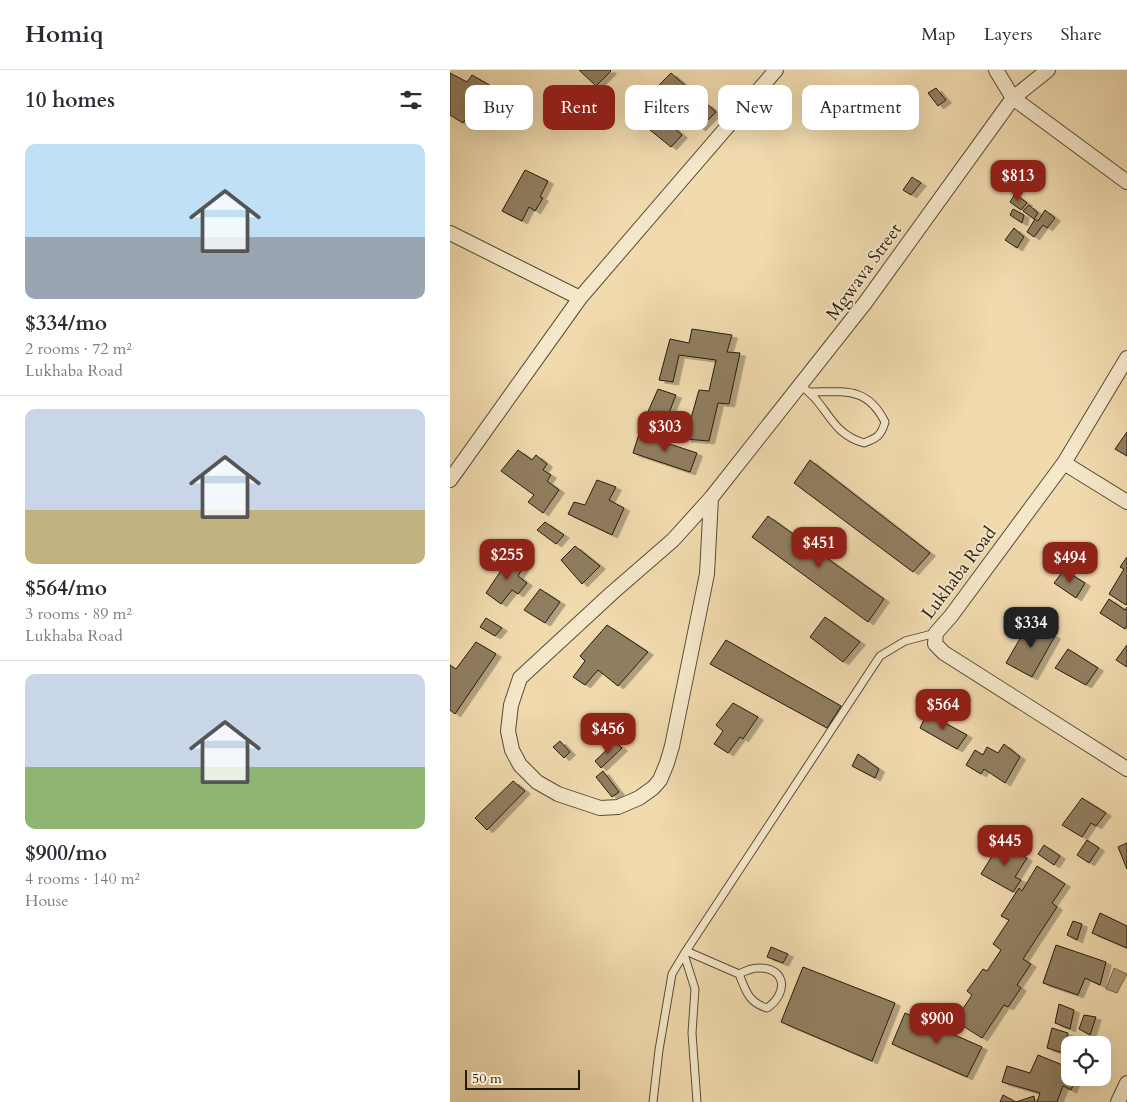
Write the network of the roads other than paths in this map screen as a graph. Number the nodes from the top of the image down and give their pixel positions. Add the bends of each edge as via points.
1 (776, 70) edge
2 (996, 70) edge
3 (1048, 70) edge
4 (1013, 98) junction
5 (1127, 182) edge
6 (450, 233) edge
7 (580, 298) junction
8 (1127, 358) edge
9 (805, 389) junction
10 (1064, 463) junction
11 (450, 480) edge
12 (711, 498) junction
13 (1127, 502) edge
14 (936, 633) junction
15 (1127, 769) edge
16 (685, 952) junction
17 (739, 974) junction
18 (1127, 1083) edge
19 (653, 1102) edge
20 (697, 1102) edge
21 (1118, 1102) edge

1 - 7 street
2 - 4 street
3 - 4 street, Mgwava Street
4 - 5 street
4 - 9 street, Mgwava Street
6 - 7 street
7 - 11 street
8 - 10 street, Lukhaba Road
9 - 9 lane via 833,423 853,440 864,443 883,431 885,422 880,412 861,395
9 - 12 street, Mgwava Street
10 - 13 street
10 - 14 street, Lukhaba Road
12 - 12 street, Mgwava Street via 707,574 672,746 660,780 639,798 618,807 600,808 558,794 537,782 520,765 512,750 508,731 511,705 520,678 673,540
14 - 15 street, Lukhaba Road via 935,644 944,653
14 - 16 lane via 905,641 880,656
16 - 17 lane
16 - 19 lane via 672,974
16 - 20 lane via 695,989 692,1033
17 - 17 lane via 756,1004 767,1008 780,996 781,980 774,972 759,968
18 - 21 street

